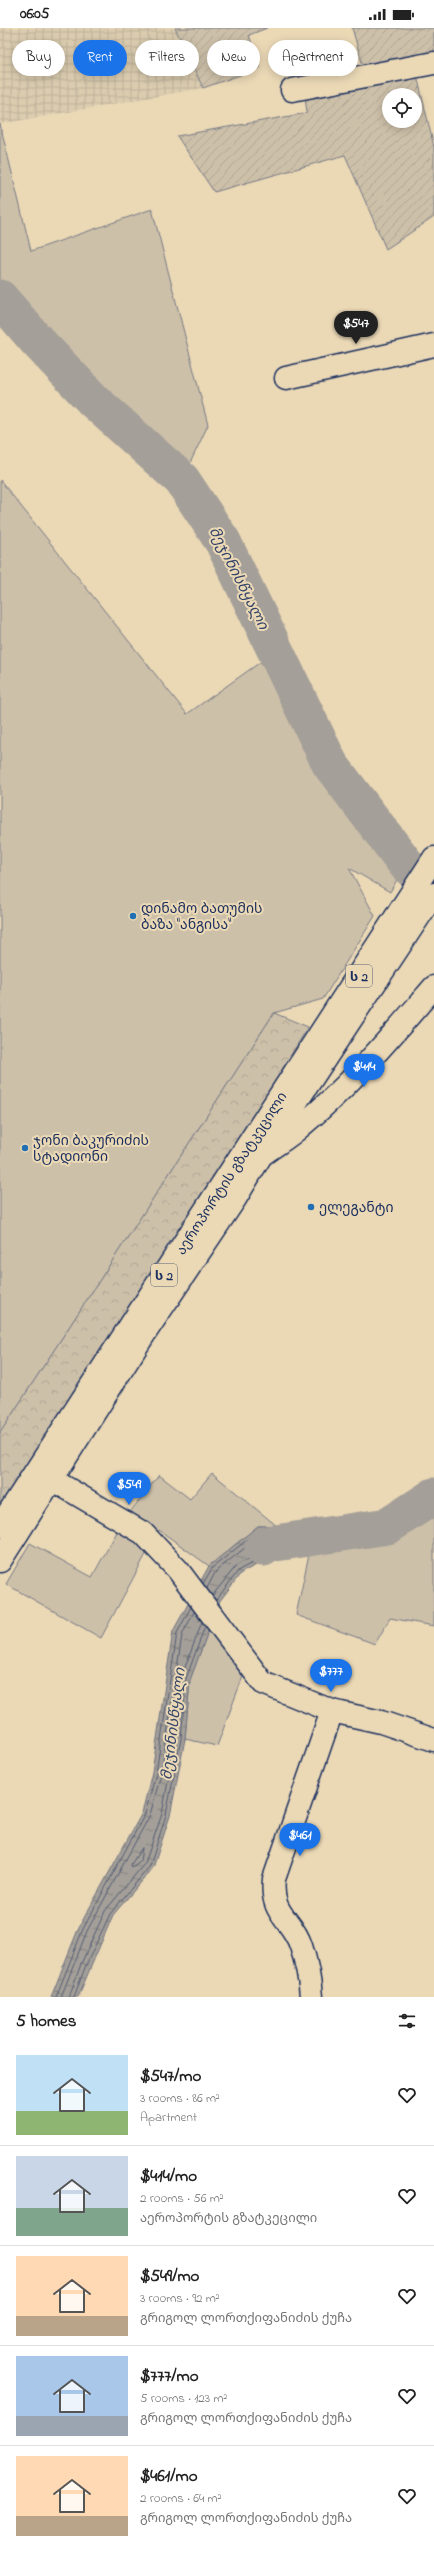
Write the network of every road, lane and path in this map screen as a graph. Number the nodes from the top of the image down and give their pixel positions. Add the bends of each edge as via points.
1 (434, 63) edge
2 (292, 90) dead end
3 (434, 345) edge
4 (286, 378) dead end
5 (434, 858) edge
6 (434, 894) edge
7 (408, 915) junction
8 (434, 987) edge
9 (262, 1154) junction
10 (51, 1479) junction
11 (0, 1526) edge
12 (0, 1561) edge
13 (332, 1711) junction
14 (434, 1740) edge
15 (311, 1997) edge

1 - 2 main road
3 - 4 main road
5 - 7 main road, აეროპორტის გზატკეცილი / ს 2
6 - 7 main road, აეროპორტის გზატკეცილი / ს 2
7 - 9 main road, აეროპორტის გზატკეცილი / ს 2
7 - 11 main road, აეროპორტის გზატკეცილი / ს 2
8 - 9 main road via 377,1051 324,1104 300,1127
9 - 10 main road, აეროპორტის გზატკეცილი / ს 2 via 235,1200
10 - 12 main road, აეროპორტის გზატკეცილი / ს 2
10 - 13 main road via 143,1533 178,1570 263,1683
13 - 14 main road via 381,1722
13 - 15 main road via 274,1880 273,1892 276,1907 301,1944

